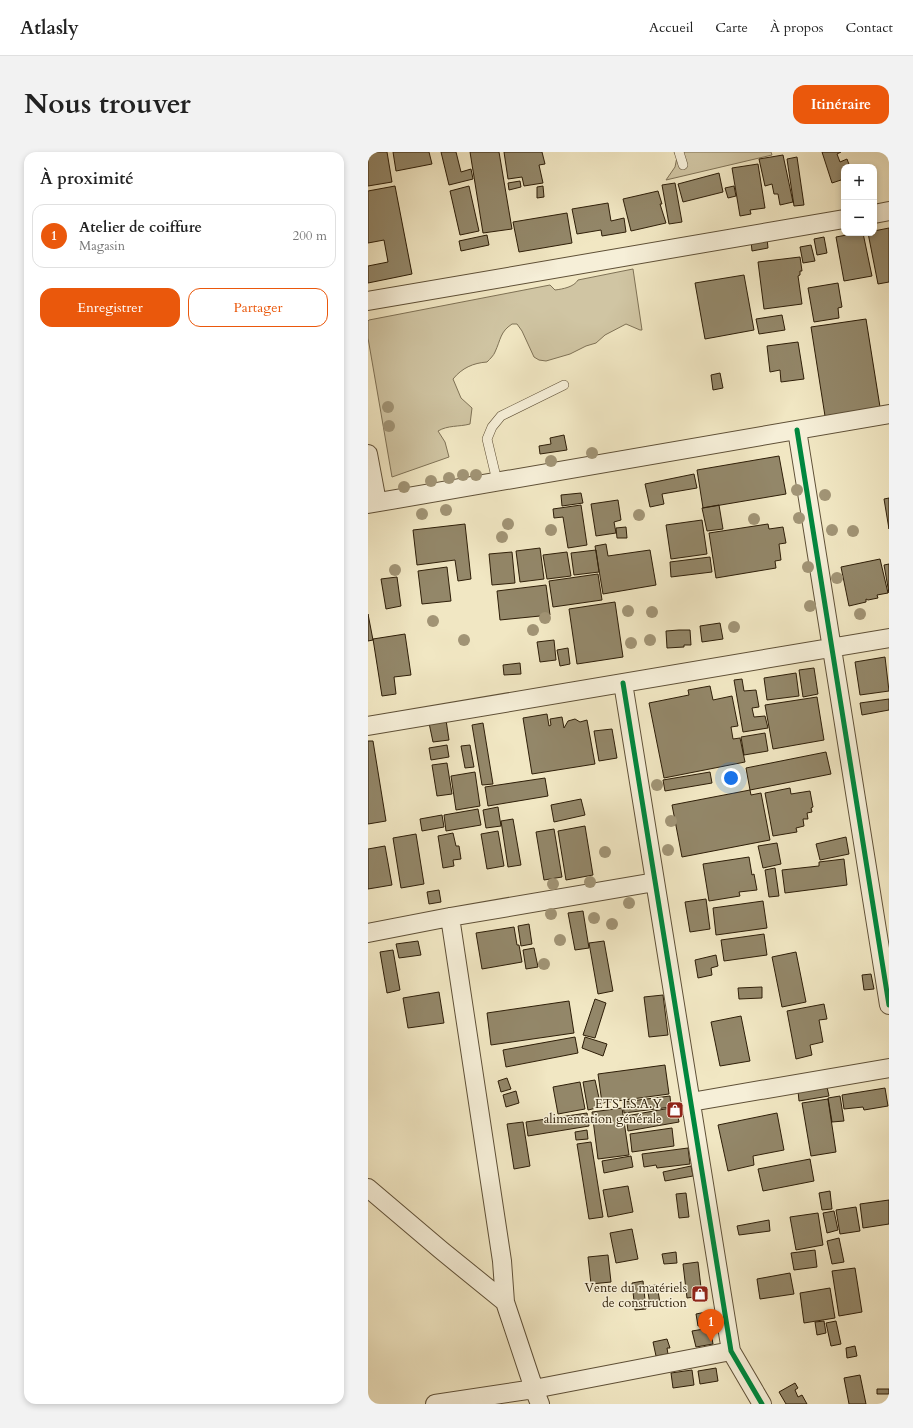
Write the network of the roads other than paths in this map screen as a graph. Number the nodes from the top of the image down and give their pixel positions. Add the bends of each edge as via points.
1 (679, 152) edge
2 (683, 165) dead end
3 (889, 211) edge
4 (877, 213) edge
5 (841, 220) edge
6 (368, 301) edge
7 (564, 385) dead end
8 (889, 414) edge
9 (797, 430) junction
10 (368, 454) edge
11 (497, 481) junction
12 (372, 503) edge
13 (889, 638) edge
14 (832, 648) junction
15 (623, 683) junction
16 (368, 726) edge
17 (655, 882) junction
18 (450, 917) junction
19 (368, 933) edge
20 (889, 1005) edge
21 (889, 1068) edge
22 (690, 1102) junction
23 (368, 1188) edge
24 (505, 1302) junction
25 (731, 1352) junction
26 (537, 1397) edge
27 (435, 1404) edge
28 (762, 1404) edge

1 - 2 lane
3 - 4 street
5 - 6 street
7 - 11 lane via 501,416 492,427 487,439
8 - 9 street
9 - 11 street
9 - 14 street
10 - 12 street
11 - 12 street
13 - 14 street
14 - 15 street
14 - 20 street
15 - 16 street
15 - 17 street
17 - 18 street
17 - 22 street
18 - 19 street
18 - 24 street via 502,1260
21 - 22 street
22 - 25 street
23 - 24 street
24 - 26 street
25 - 26 street
25 - 28 street
26 - 27 street

